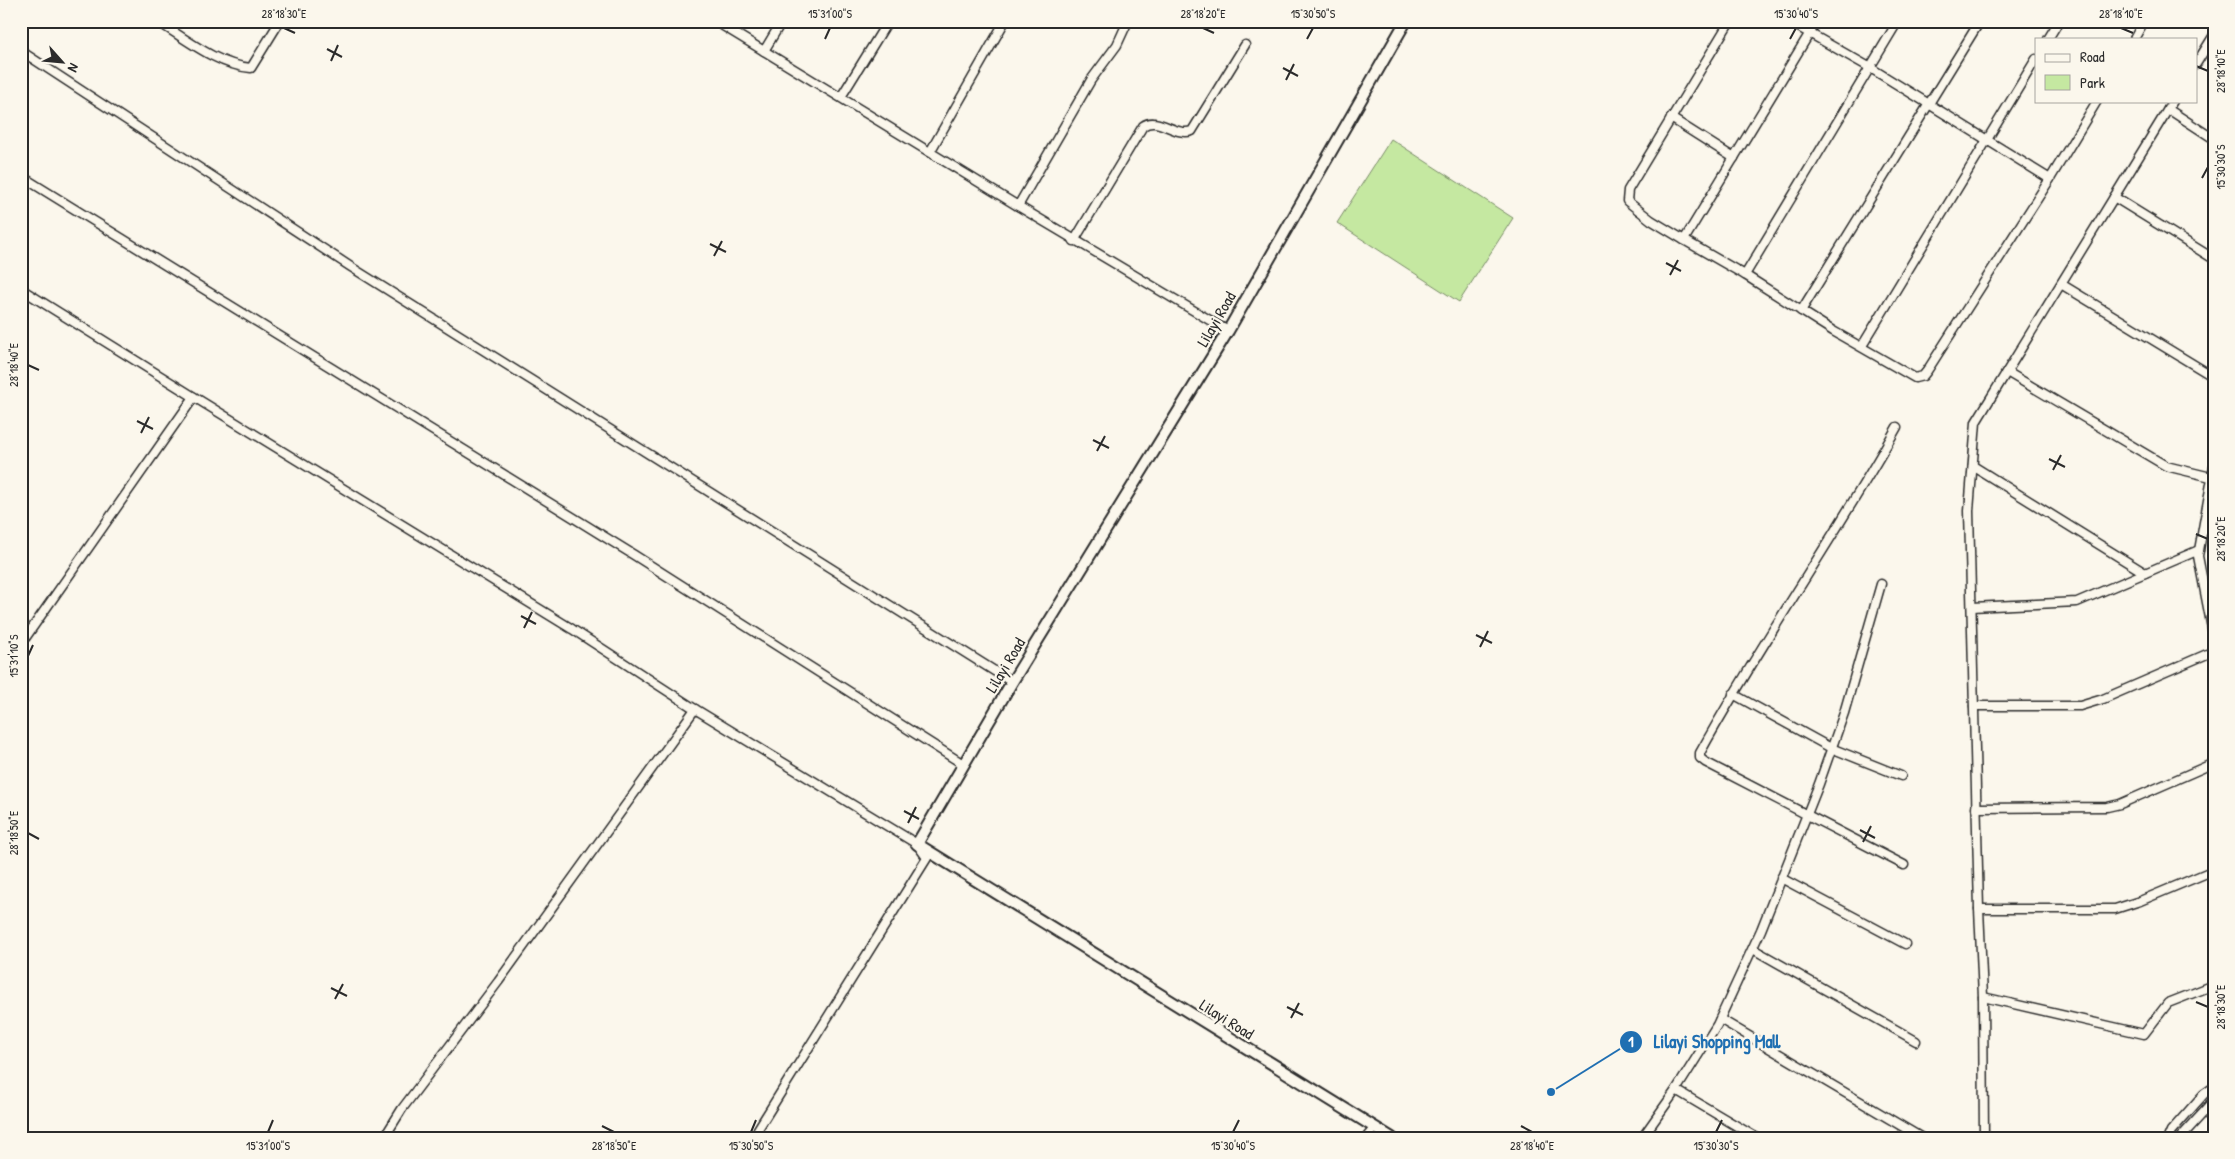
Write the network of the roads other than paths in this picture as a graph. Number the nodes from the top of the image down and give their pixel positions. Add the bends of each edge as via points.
1 (157, 21) edge
2 (280, 21) edge
3 (715, 21) edge
4 (782, 21) edge
5 (888, 21) edge
6 (1005, 21) edge
7 (1128, 21) edge
8 (1406, 21) edge
9 (1730, 21) edge
10 (1788, 21) edge
11 (1817, 21) edge
12 (1898, 21) edge
13 (1980, 21) edge
14 (2059, 21) edge
15 (2144, 21) edge
16 (1809, 34) junction
17 (2214, 35) edge
18 (2049, 38) edge
19 (2135, 38) edge
20 (1245, 45) dead end
21 (764, 51) junction
22 (21, 52) edge
23 (2035, 61) edge
24 (2198, 61) edge
25 (1869, 68) junction
26 (841, 97) junction
27 (2096, 102) edge
28 (2172, 102) edge
29 (1928, 104) junction
30 (2168, 109) junction
31 (1671, 118) junction
32 (2214, 139) edge
33 (1987, 142) junction
34 (930, 152) junction
35 (1734, 158) junction
36 (21, 176) edge
37 (2050, 179) junction
38 (2114, 197) junction
39 (1018, 206) junction
40 (1684, 240) junction
41 (1074, 241) junction
42 (2214, 259) edge
43 (1745, 275) junction
44 (2061, 284) junction
45 (21, 289) edge
46 (1801, 311) junction
47 (1228, 330) junction
48 (1862, 346) junction
49 (2007, 372) junction
50 (2214, 377) edge
51 (194, 397) junction
52 (1897, 427) dead end
53 (1973, 466) junction
54 (2214, 466) edge
55 (2211, 477) junction
56 (2199, 550) junction
57 (2145, 573) junction
58 (1880, 584) dead end
59 (1972, 607) junction
60 (2214, 639) edge
61 (21, 644) edge
62 (2214, 651) edge
63 (1012, 682) junction
64 (1733, 694) junction
65 (1974, 706) junction
66 (695, 709) junction
67 (1831, 748) junction
68 (2214, 763) edge
69 (963, 764) junction
70 (1901, 776) dead end
71 (1976, 808) junction
72 (1807, 814) junction
73 (917, 844) junction
74 (1904, 865) dead end
75 (2214, 870) edge
76 (1781, 878) junction
77 (1978, 909) junction
78 (1905, 944) dead end
79 (1753, 949) junction
80 (2214, 985) edge
81 (1983, 997) junction
82 (1720, 1018) junction
83 (1916, 1041) dead end
84 (2214, 1087) edge
85 (1676, 1090) junction
86 (2214, 1101) edge
87 (1375, 1127) junction
88 (384, 1138) edge
89 (756, 1138) edge
90 (1366, 1138) edge
91 (1392, 1138) edge
92 (1642, 1138) edge
93 (1757, 1138) edge
94 (1922, 1138) edge
95 (1984, 1138) edge
96 (2168, 1138) edge
97 (2180, 1138) edge

1 - 2 street via 217,57 251,68
3 - 21 street
4 - 21 street
5 - 26 street
6 - 34 street
7 - 39 street
8 - 47 street, Lilayi Road
9 - 31 street
10 - 16 street
11 - 16 street
12 - 25 street
13 - 29 street
14 - 18 street
15 - 19 street
16 - 25 street
16 - 35 street
17 - 24 street
20 - 41 street via 1192,131 1179,132 1155,122 1143,126
21 - 26 street
22 - 63 street via 351,268
23 - 33 street
25 - 29 street
25 - 43 street
26 - 34 street
27 - 37 street
28 - 30 street
29 - 33 street
29 - 46 street
30 - 32 street
30 - 38 street
31 - 35 street
31 - 40 street via 1628,190 1627,202
33 - 37 street
33 - 48 street
34 - 39 street
35 - 40 street
36 - 69 street via 634,555
37 - 48 street via 1923,376 1915,378
38 - 42 street
38 - 44 street
39 - 41 street
40 - 43 street
41 - 47 street
43 - 46 street
44 - 49 street
44 - 50 street
45 - 51 street
46 - 48 street
47 - 63 street, Lilayi Road
49 - 53 street via 1976,422
49 - 55 street via 2166,466
51 - 61 street
51 - 66 street via 572,629
52 - 64 street
53 - 57 street
53 - 59 street via 1970,511
54 - 55 street
55 - 56 street
56 - 57 street
56 - 60 street
57 - 59 street via 2077,602
58 - 67 street
59 - 65 street
62 - 65 street via 2080,706
63 - 69 street, Lilayi Road
64 - 67 street
64 - 72 street via 1700,758
65 - 71 street
66 - 73 street
66 - 88 street
67 - 70 street
67 - 72 street
68 - 71 street via 2120,804 2106,807
69 - 73 street, Lilayi Road
71 - 77 street
72 - 74 street
72 - 76 street
73 - 87 street, Lilayi Road
73 - 89 street via 927,858 758,1129
75 - 77 street via 2115,908
76 - 78 street
76 - 79 street
77 - 81 street
79 - 82 street
79 - 83 street
80 - 81 street via 2168,1003 2144,1034
81 - 95 street
82 - 85 street
82 - 94 street
84 - 96 street via 2204,1094
85 - 92 street
85 - 93 street
86 - 97 street
87 - 90 street
87 - 91 street, Lilayi Road

